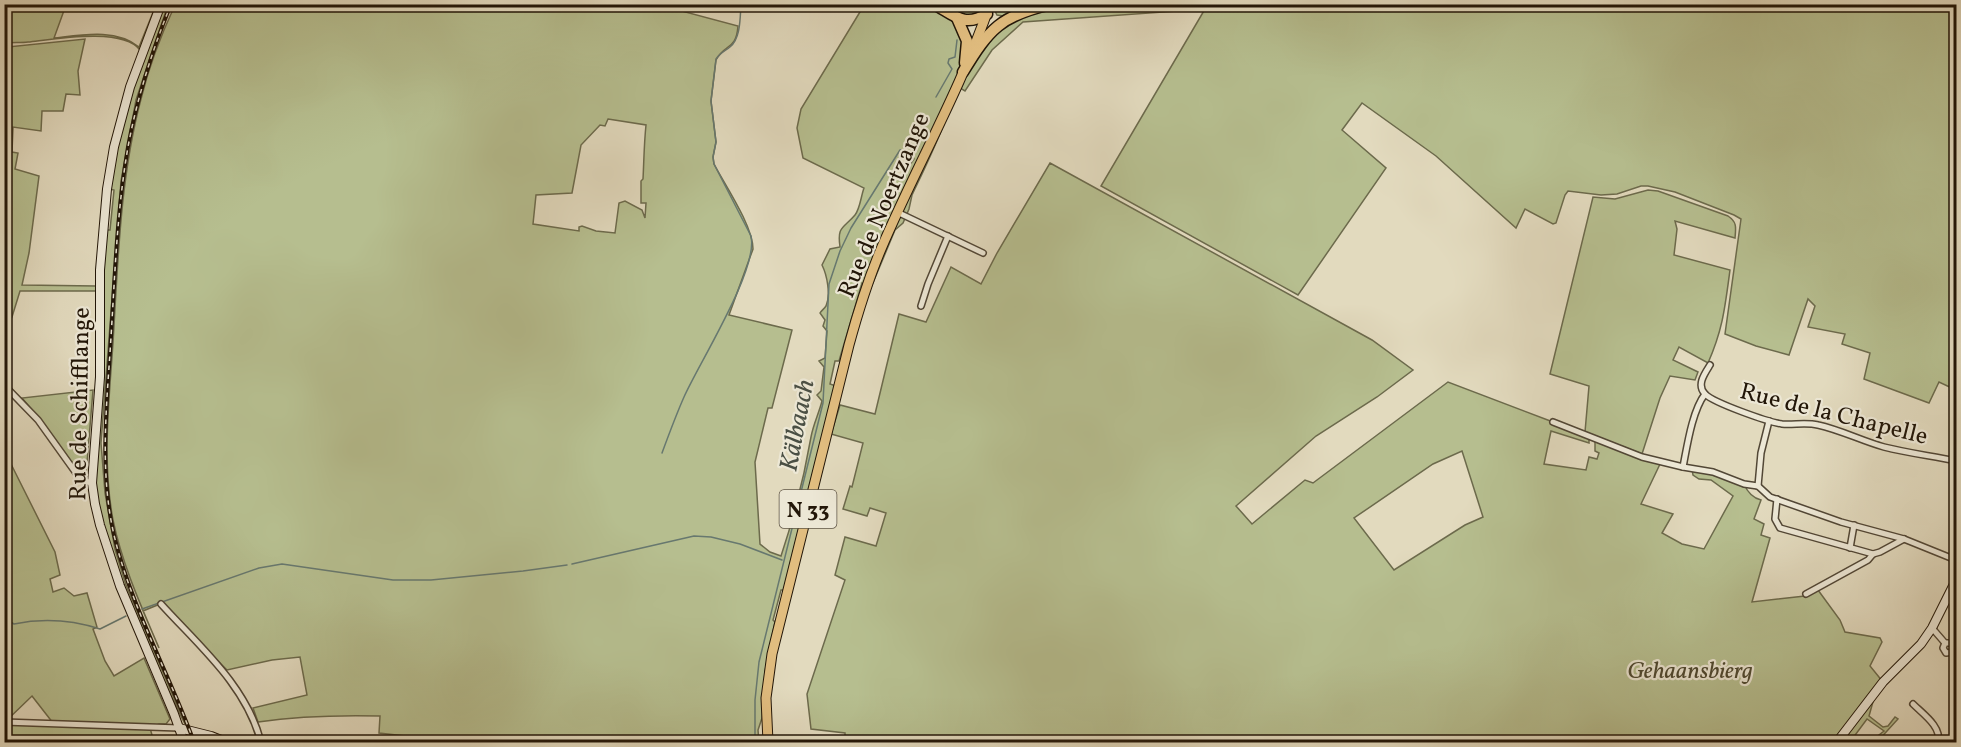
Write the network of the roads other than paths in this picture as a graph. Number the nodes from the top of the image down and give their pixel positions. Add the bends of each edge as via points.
1 (161, 4) edge
2 (934, 4) edge
3 (1052, 4) edge
4 (988, 10) edge
5 (957, 18) junction
6 (1004, 20) junction
7 (963, 72) junction
8 (897, 212) junction
9 (948, 236) junction
10 (983, 252) dead end
11 (921, 306) dead end
12 (1710, 365) dead end
13 (4, 385) edge
14 (1705, 394) junction
15 (1769, 421) junction
16 (1553, 422) dead end
17 (1956, 461) edge
18 (1683, 467) junction
19 (92, 483) junction
20 (1758, 486) junction
21 (1777, 499) junction
22 (1854, 525) junction
23 (1904, 539) junction
24 (1850, 548) junction
25 (1873, 554) junction
26 (1956, 560) edge
27 (1956, 580) edge
28 (1806, 594) dead end
29 (160, 604) dead end
30 (1932, 628) junction
31 (1955, 653) edge
32 (1913, 704) dead end
33 (4, 722) edge
34 (179, 728) junction
35 (184, 742) edge
36 (226, 742) edge
37 (261, 742) edge
38 (768, 742) edge
39 (1837, 742) edge
40 (1938, 742) edge

1 - 19 main road, Rue de Schifflange via 125,105 105,200 100,270 100,377
2 - 5 highway
3 - 6 highway
4 - 5 highway via 974,21
4 - 6 highway
4 - 7 main road, N 33
5 - 7 highway via 967,41
6 - 7 highway via 985,38
7 - 8 main road, Rue de Noertzange / N 33
8 - 9 street
8 - 38 main road, Rue de Noertzange / N 33 via 867,284 849,345 778,626 767,689
9 - 10 street
9 - 11 street
12 - 14 street, Rue de la Chapelle via 1701,384
13 - 19 street via 38,420 81,480
14 - 15 street, Rue de la Chapelle
14 - 18 street, Rue de la Chapelle
15 - 17 street, Rue de la Chapelle via 1821,425 1882,447
15 - 20 street
16 - 18 street via 1620,450
18 - 20 street
19 - 34 main road, Rue de Schifflange via 100,525 120,586
20 - 21 street
21 - 22 street
21 - 24 street via 1775,519 1779,528
22 - 23 street
22 - 24 street
23 - 25 street
23 - 26 street
24 - 25 street
25 - 28 street
27 - 30 main road
29 - 37 street via 242,696
30 - 31 street via 1946,643 1954,644
30 - 39 main road via 1883,682
32 - 40 street via 1938,730
33 - 34 street
34 - 35 main road, Rue de Schifflange
34 - 36 main road

